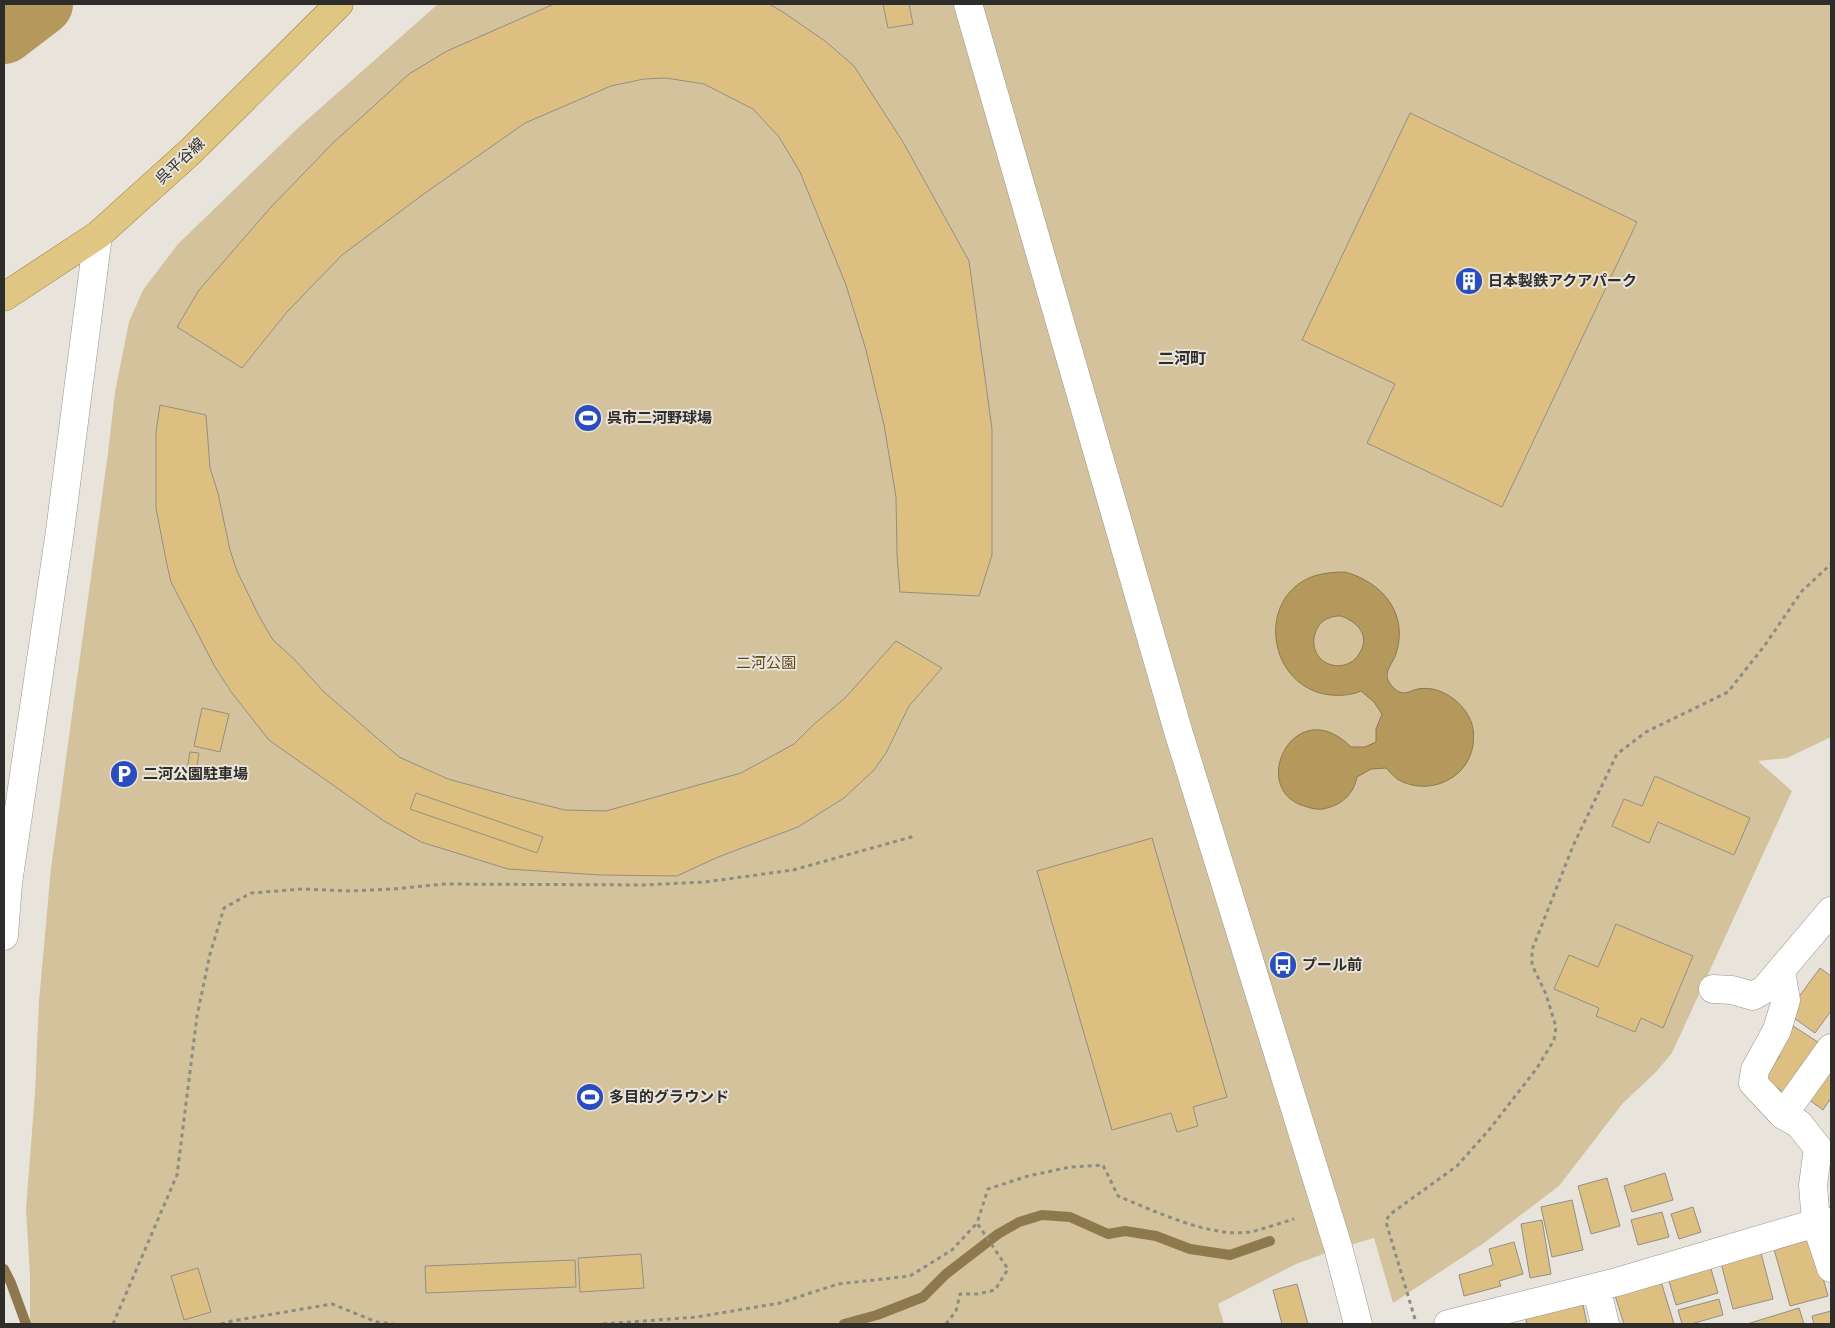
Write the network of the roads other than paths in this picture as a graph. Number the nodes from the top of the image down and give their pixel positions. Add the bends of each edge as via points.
1 (339, 4) edge
2 (968, 4) edge
3 (98, 235) junction
4 (4, 297) edge
5 (1831, 911) edge
6 (4, 936) edge
7 (1781, 972) junction
8 (1712, 989) dead end
9 (1831, 1048) edge
10 (1782, 1115) junction
11 (1824, 1222) edge
12 (1831, 1268) edge
13 (1596, 1287) junction
14 (1358, 1324) edge
15 (1448, 1324) edge
16 (1605, 1324) edge

1 - 3 main road, 呉平谷線 via 191,151
2 - 14 street via 1179,734 1338,1247
3 - 4 main road, 呉平谷線
3 - 6 street via 60,531 8,883
5 - 7 street
7 - 8 street via 1753,996
7 - 10 street via 1786,1000 1777,1030 1755,1070 1753,1083
9 - 10 street
10 - 11 street via 1799,1124 1818,1148 1813,1185
11 - 12 street
11 - 13 street
13 - 15 street
13 - 16 street

